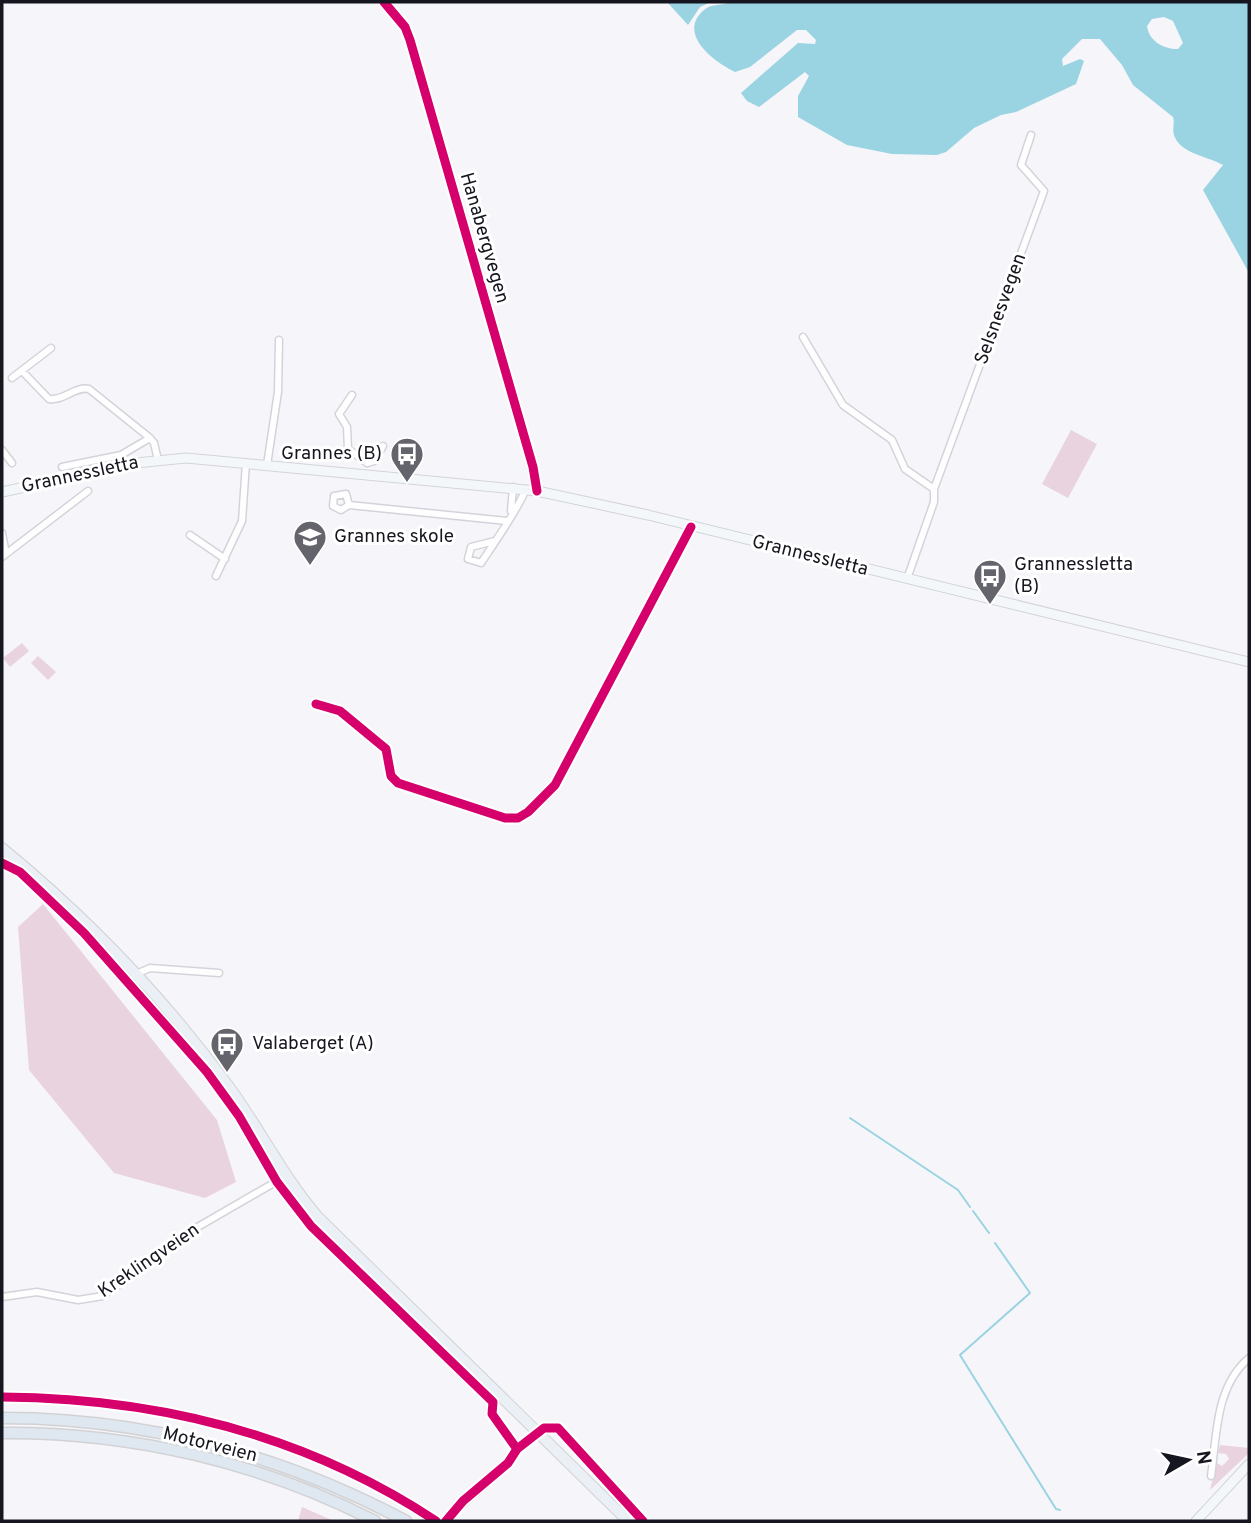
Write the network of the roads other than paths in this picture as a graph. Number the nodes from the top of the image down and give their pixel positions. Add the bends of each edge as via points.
1 (384, 2) edge
2 (1031, 135) dead end
3 (803, 337) dead end
4 (279, 340) dead end
5 (51, 348) dead end
6 (22, 371) junction
7 (12, 378) dead end
8 (352, 395) dead end
9 (150, 438) junction
10 (383, 446) dead end
11 (2, 450) edge
12 (158, 460) junction
13 (12, 463) dead end
14 (246, 463) junction
15 (368, 463) junction
16 (267, 465) junction
17 (62, 467) dead end
18 (367, 474) junction
19 (513, 487) junction
20 (526, 489) junction
21 (934, 489) junction
22 (88, 491) dead end
23 (537, 491) junction
24 (2, 492) edge
25 (349, 505) dead end
26 (511, 513) junction
27 (507, 521) junction
28 (691, 527) junction
29 (2, 533) edge
30 (190, 535) dead end
31 (495, 541) junction
32 (4, 556) edge
33 (225, 559) junction
34 (216, 576) dead end
35 (907, 579) junction
36 (1249, 662) edge
37 (316, 704) dead end
38 (2, 848) edge
39 (219, 974) dead end
40 (134, 975) junction
41 (286, 1176) junction
42 (2, 1297) edge
43 (1249, 1358) edge
44 (498, 1396) junction
45 (2, 1418) edge
46 (2, 1433) edge
47 (1249, 1464) edge
48 (1211, 1476) dead end
49 (375, 1521) edge
50 (406, 1521) edge
51 (446, 1521) edge
52 (628, 1521) edge
53 (1196, 1521) edge

1 - 23 street, Hanabergvegen via 405,27 413,49
2 - 21 street, Selsnesvegen via 1021,165 1044,191
3 - 21 street via 843,405 891,440 905,469
4 - 16 street via 278,392
5 - 6 street
6 - 7 street
6 - 9 street, Grannessletta via 49,399 89,389
8 - 15 street via 339,414 347,427 346,445
9 - 12 street, Grannessletta
9 - 17 street, Grannessletta via 121,455
10 - 15 street
11 - 13 street
12 - 14 main road, Grannessletta
12 - 24 main road, Grannessletta
14 - 16 main road, Grannessletta
14 - 33 street via 243,522
15 - 18 street
16 - 18 main road, Grannessletta
18 - 19 main road, Grannessletta
19 - 20 main road, Grannessletta
19 - 26 street
20 - 23 main road, Grannessletta
20 - 26 street
21 - 35 street, Selsnesvegen via 931,512
22 - 32 street
23 - 28 main road, Grannessletta
25 - 27 street
26 - 27 street
27 - 31 street
28 - 35 main road, Grannessletta
28 - 37 street via 561,775 538,803 518,818 490,814 397,783 391,776 386,749 340,711
29 - 32 street
30 - 33 street
31 - 31 street via 471,547 468,559 481,563
33 - 34 street
35 - 36 main road, Grannessletta
38 - 40 main road via 77,914
39 - 40 street via 150,968
40 - 41 main road via 217,1070
41 - 42 street, Kreklingveien via 189,1232 103,1296 78,1300 37,1293
41 - 44 main road via 348,1248
43 - 48 street via 1231,1379 1222,1401
44 - 51 street via 492,1414 517,1449
44 - 52 main road
45 - 50 highway, Motorveien via 114,1425 210,1443 302,1472
46 - 49 highway, Motorveien via 101,1438 208,1458 299,1487
47 - 53 main road

